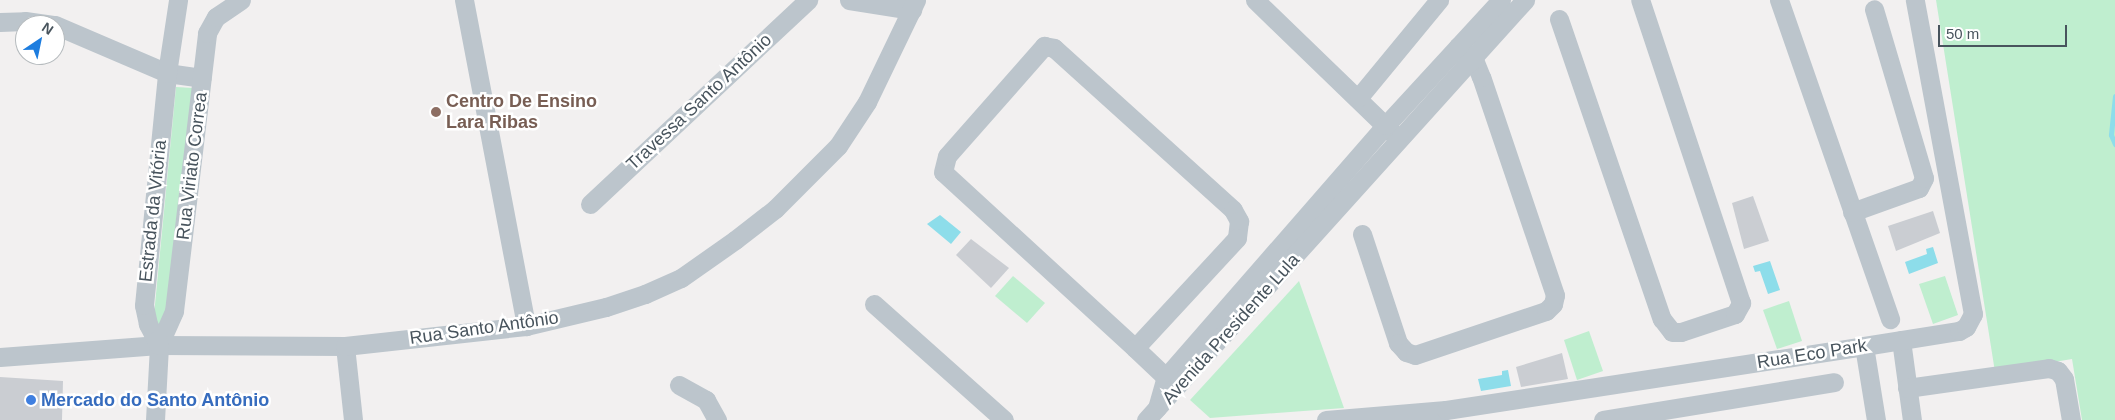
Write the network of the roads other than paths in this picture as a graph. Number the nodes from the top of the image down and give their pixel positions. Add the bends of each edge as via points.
1 (178, 0) edge
2 (464, 0) edge
3 (808, 0) edge
4 (849, 0) edge
5 (1255, 0) edge
6 (1438, 0) edge
7 (1500, 0) edge
8 (1525, 0) edge
9 (1640, 0) edge
10 (1779, 0) edge
11 (1915, 0) edge
12 (235, 1) edge
13 (914, 5) edge
14 (1874, 10) dead end
15 (1559, 20) dead end
16 (15, 21) edge
17 (0, 22) edge
18 (65, 28) edge
19 (1458, 46) junction
20 (1474, 60) junction
21 (167, 73) junction
22 (202, 78) junction
23 (1359, 97) junction
24 (1386, 125) junction
25 (1401, 141) junction
26 (590, 204) dead end
27 (1852, 212) junction
28 (1362, 234) dead end
29 (874, 304) dead end
30 (1890, 319) dead end
31 (526, 326) junction
32 (1901, 340) junction
33 (159, 345) junction
34 (345, 346) junction
35 (1864, 346) junction
36 (1135, 348) junction
37 (0, 357) edge
38 (1834, 382) dead end
39 (1172, 383) junction
40 (679, 385) dead end
41 (1907, 388) junction
42 (1156, 417) edge
43 (155, 420) edge
44 (353, 420) edge
45 (717, 420) edge
46 (1004, 420) edge
47 (1326, 420) edge
48 (1603, 420) edge
49 (1876, 420) edge
50 (1912, 420) edge
51 (2071, 420) edge

1 - 21 street, Estrada da Vitória
2 - 31 street
3 - 26 street, Travessa Santo Antônio
4 - 13 street
5 - 23 street
6 - 23 street
7 - 19 street, Avenida Presidente Lula
8 - 20 street, Avenida Presidente Lula
9 - 15 street via 1740,303 1735,314 1682,332 1672,332 1662,319
10 - 27 street
11 - 32 street, Rua Eco Park via 1973,314 1966,327 1959,331
12 - 22 street, Rua Viriato Correa via 216,17 207,33
13 - 31 street, Rua Santo Antônio via 854,125 775,209 681,278 606,307
14 - 27 street via 1924,178 1919,188
16 - 17 street
18 - 21 street
19 - 20 street
19 - 24 street, Avenida Presidente Lula
20 - 25 street, Avenida Presidente Lula
20 - 28 street via 1556,295 1553,304 1546,311 1415,355 1406,352 1398,343
21 - 22 street
21 - 33 street, Estrada da Vitória via 144,305 148,324
22 - 33 street, Rua Viriato Correa via 174,312
23 - 24 street
24 - 25 street
24 - 39 street, Avenida Presidente Lula
25 - 39 street, Avenida Presidente Lula
27 - 30 street
29 - 46 street
31 - 34 street, Rua Santo Antônio
32 - 35 street, Rua Eco Park
32 - 41 street
33 - 34 street, Rua Santo Antônio
33 - 37 street, Rua Santo Antônio
33 - 43 street, Estrada da Vitória
34 - 44 street
35 - 47 street, Rua Eco Park via 1446,410
35 - 49 street
36 - 36 street via 1237,238 1239,221 1233,210 1062,55 1054,48 1044,46 946,156 943,172
36 - 39 street
38 - 48 street
39 - 42 street, Avenida Presidente Lula
40 - 45 street via 706,400
41 - 50 street
41 - 51 street via 2049,368 2058,371 2064,379

